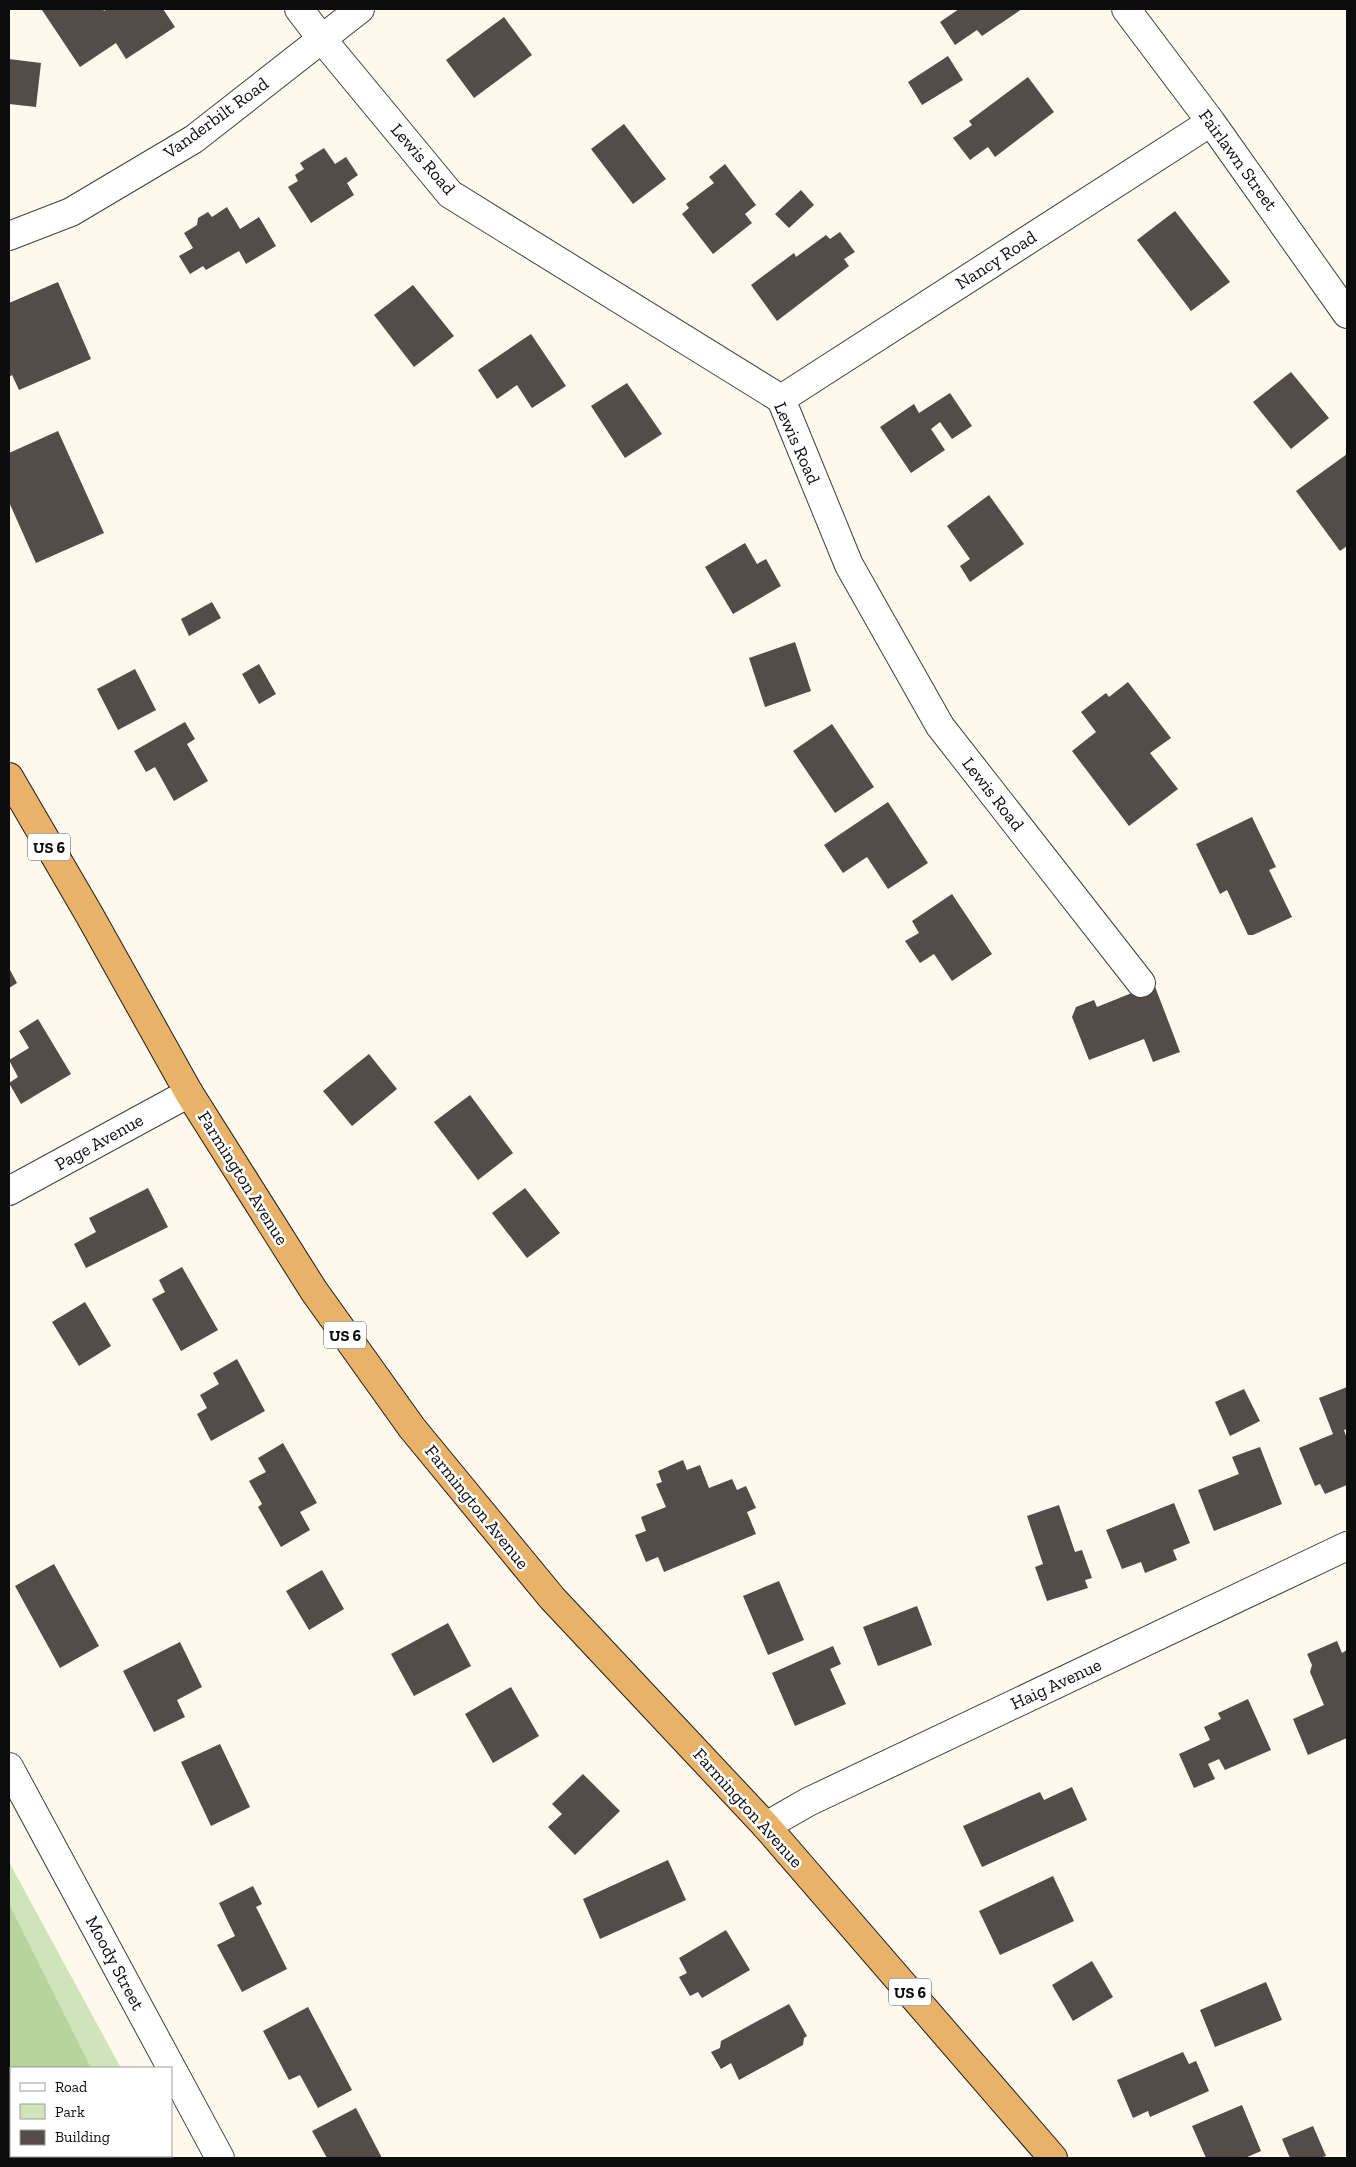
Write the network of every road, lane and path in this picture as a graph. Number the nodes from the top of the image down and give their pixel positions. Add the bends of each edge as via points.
1 (299, 9) edge
2 (360, 9) edge
3 (1126, 9) edge
4 (321, 38) junction
5 (1211, 122) junction
6 (9, 236) edge
7 (1347, 314) edge
8 (781, 399) junction
9 (9, 777) edge
10 (1141, 983) dead end
11 (189, 1092) junction
12 (9, 1191) edge
13 (1347, 1546) edge
14 (9, 1767) edge
15 (766, 1826) junction
16 (171, 2067) edge
17 (172, 2069) edge
18 (220, 2158) edge
19 (1053, 2158) edge

1 - 4 street, Lewis Road
2 - 4 street, Vanderbilt Road
3 - 5 street, Fairlawn Street
4 - 6 street, Vanderbilt Road via 194,139 71,212
4 - 8 street, Lewis Road via 450,194
5 - 7 street, Fairlawn Street
5 - 8 street, Nancy Road
8 - 10 street, Lewis Road via 849,564 940,726
9 - 11 highway, Farmington Avenue / US 6
11 - 12 street, Page Avenue
11 - 15 highway, Farmington Avenue / US 6 via 314,1291 412,1428 552,1598
13 - 15 street, Haig Avenue via 808,1802
14 - 16 street, Moody Street
15 - 19 highway, Farmington Avenue / US 6
17 - 18 street, Moody Street

